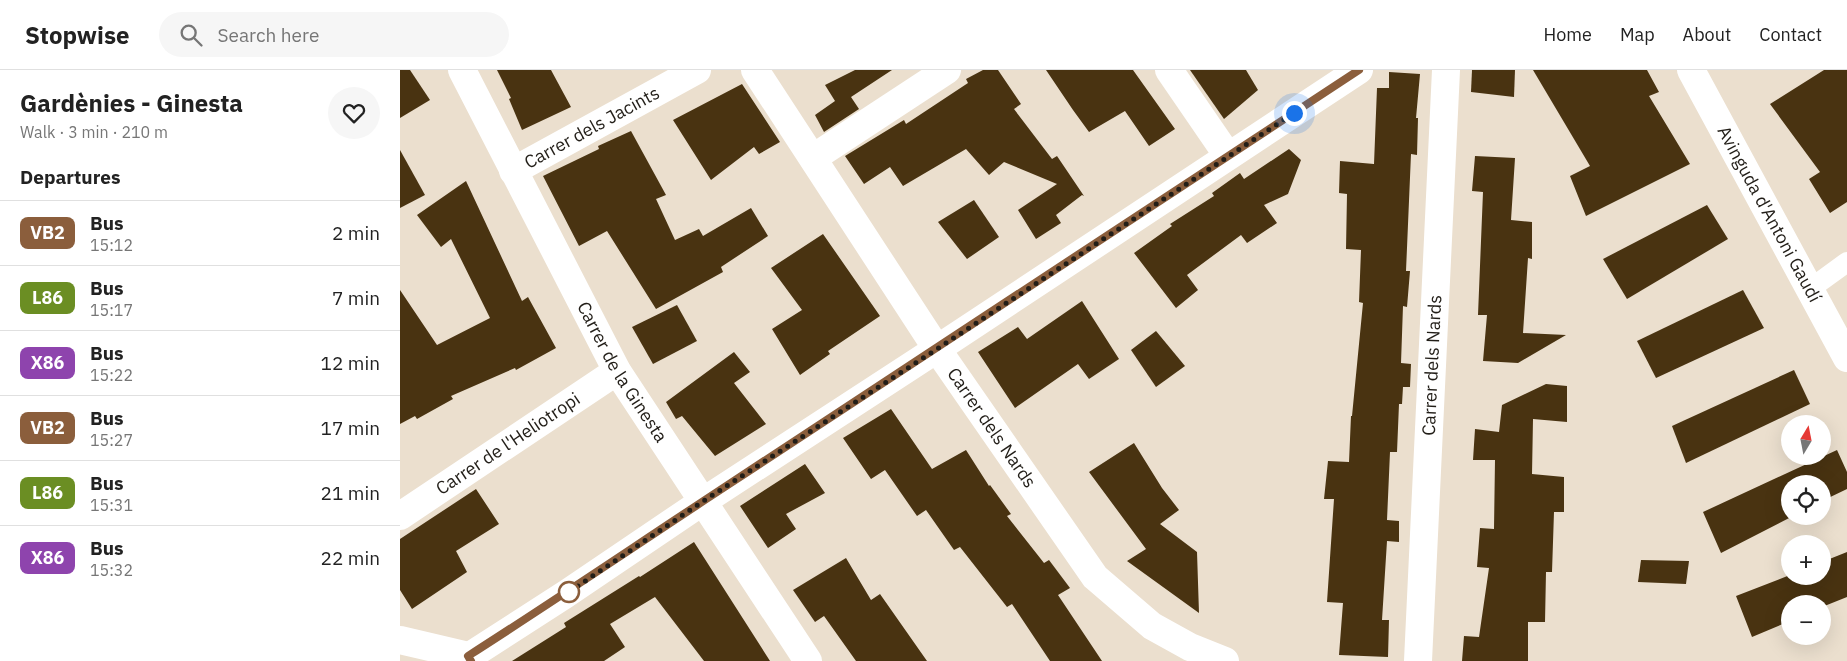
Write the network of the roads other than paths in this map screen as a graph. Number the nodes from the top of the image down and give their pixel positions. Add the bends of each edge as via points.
1 (462, 70) edge
2 (697, 70) edge
3 (755, 70) edge
4 (946, 70) edge
5 (1170, 70) edge
6 (1359, 70) edge
7 (1446, 70) edge
8 (1691, 70) edge
9 (1228, 156) junction
10 (813, 158) junction
11 (513, 171) junction
12 (1847, 262) edge
13 (1810, 289) junction
14 (937, 349) junction
15 (1847, 358) edge
16 (617, 371) junction
17 (702, 502) junction
18 (400, 516) edge
19 (400, 640) edge
20 (467, 660) edge
21 (808, 661) edge
22 (1225, 661) edge
23 (1418, 661) edge

1 - 11 street, Carrer de la Ginesta
2 - 11 street, Carrer dels Jacints
3 - 10 street, Carrer dels Nards
4 - 10 street
5 - 9 street
6 - 9 street
7 - 23 street, Carrer dels Nards
8 - 13 street, Avinguda d'Antoni Gaudí
9 - 14 street
10 - 14 street, Carrer dels Nards
11 - 16 street, Carrer de la Ginesta
12 - 13 street
13 - 15 street, Avinguda d'Antoni Gaudí
14 - 17 street
14 - 22 street, Carrer dels Nards via 1095,577 1152,626 1190,647
16 - 17 street, Carrer de la Ginesta
16 - 18 street, Carrer de l'Heliotropi
17 - 20 street
17 - 21 street, Carrer de la Ginesta
19 - 20 street

